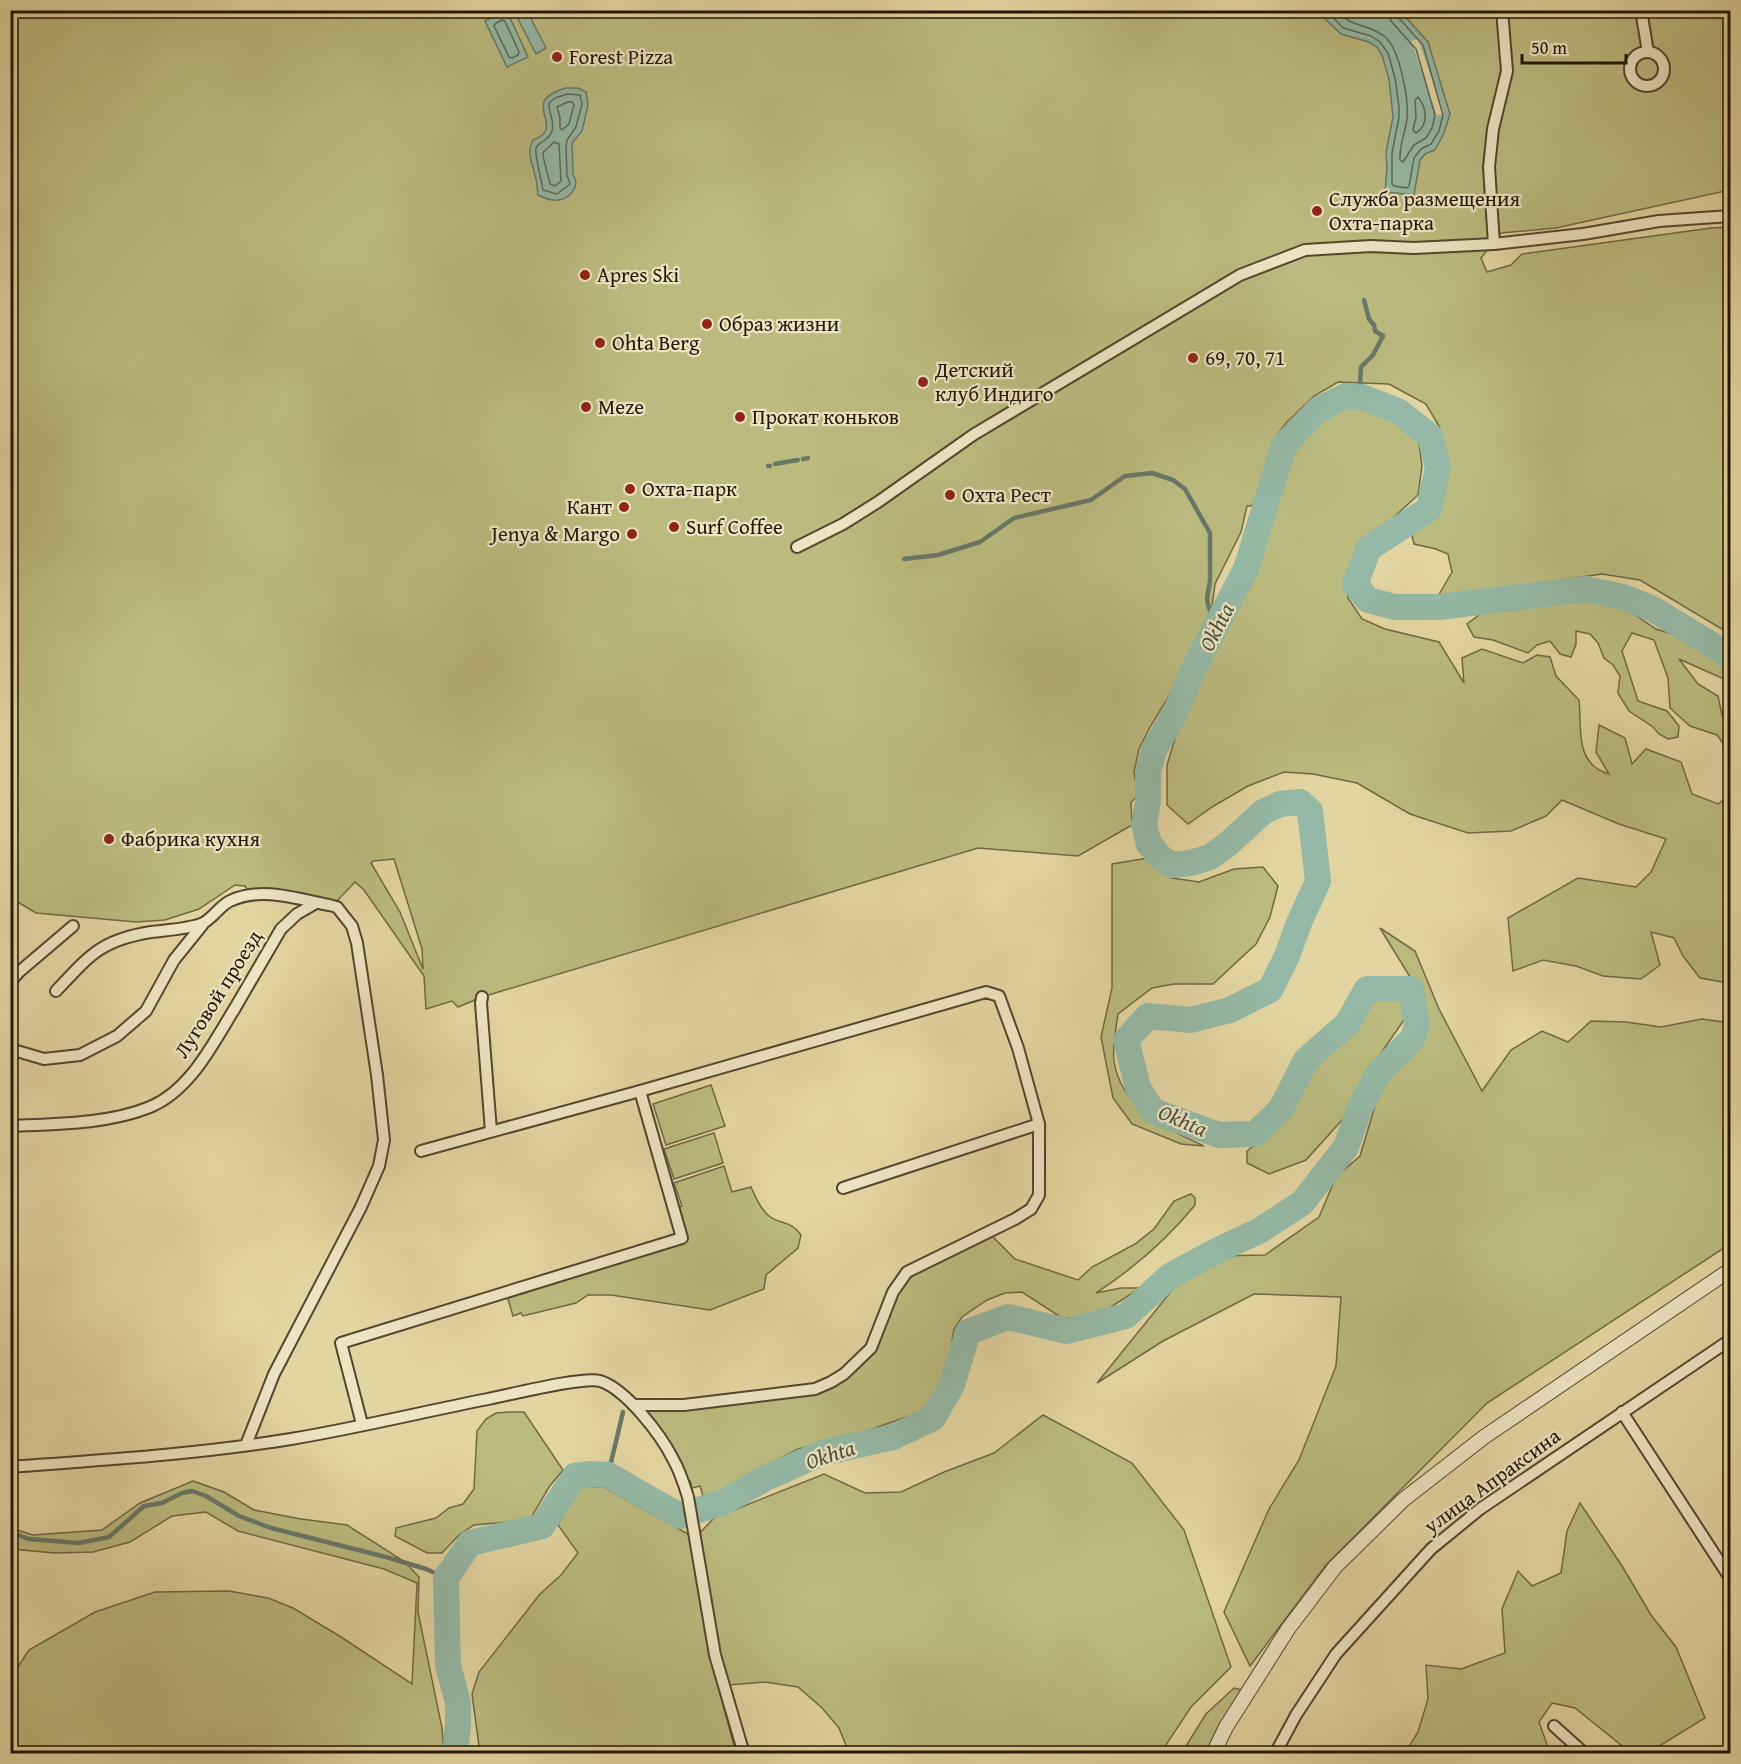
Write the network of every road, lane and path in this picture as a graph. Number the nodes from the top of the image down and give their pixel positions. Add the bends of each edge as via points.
1 (1502, 10) edge
2 (1641, 10) edge
3 (1648, 52) dead end
4 (1731, 216) edge
5 (1494, 244) junction
6 (798, 548) dead end
7 (316, 903) junction
8 (203, 924) junction
9 (74, 926) dead end
10 (10, 981) edge
11 (56, 991) dead end
12 (482, 997) dead end
13 (10, 1049) edge
14 (640, 1091) junction
15 (1039, 1124) junction
16 (10, 1126) edge
17 (490, 1131) junction
18 (421, 1151) dead end
19 (843, 1188) dead end
20 (1731, 1270) edge
21 (1731, 1340) edge
22 (634, 1405) junction
23 (1622, 1413) junction
24 (362, 1425) junction
25 (246, 1445) junction
26 (10, 1467) edge
27 (1731, 1578) edge
28 (1554, 1726) dead end
29 (1731, 1750) edge
30 (744, 1754) edge
31 (1214, 1754) edge
32 (1275, 1754) edge
33 (1585, 1754) edge
34 (1725, 1754) edge

1 - 5 street via 1507,71 1493,129 1489,167
2 - 3 street
4 - 5 street via 1659,221
5 - 6 street via 1305,250 1246,271 973,435 879,502
7 - 8 street via 280,895 246,894 227,903
7 - 16 street, Луговой проезд via 281,929 206,1057 177,1090 152,1106 128,1114
7 - 25 street via 336,907 352,927 357,943 384,1140 379,1166 361,1207 274,1374
8 - 11 street via 112,941 98,949
8 - 13 street via 174,960 146,1011 117,1036 80,1055 44,1059
9 - 10 street
12 - 17 street
14 - 15 street via 986,992 999,996
14 - 17 street
14 - 24 street via 682,1238 341,1343
15 - 19 street
15 - 22 street via 1039,1195 1031,1209 908,1272 893,1292 871,1348 844,1374 815,1389 684,1405
17 - 18 street
20 - 31 street via 1484,1437 1403,1500 1335,1567 1287,1629 1226,1726
21 - 23 street, улица Апраксина
22 - 24 street via 618,1390 598,1380 584,1381
22 - 30 street via 672,1457 688,1497 715,1655
23 - 27 street
23 - 32 street, улица Апраксина via 1480,1509 1431,1548 1336,1654
24 - 25 street
25 - 26 street
28 - 33 street
29 - 34 street

